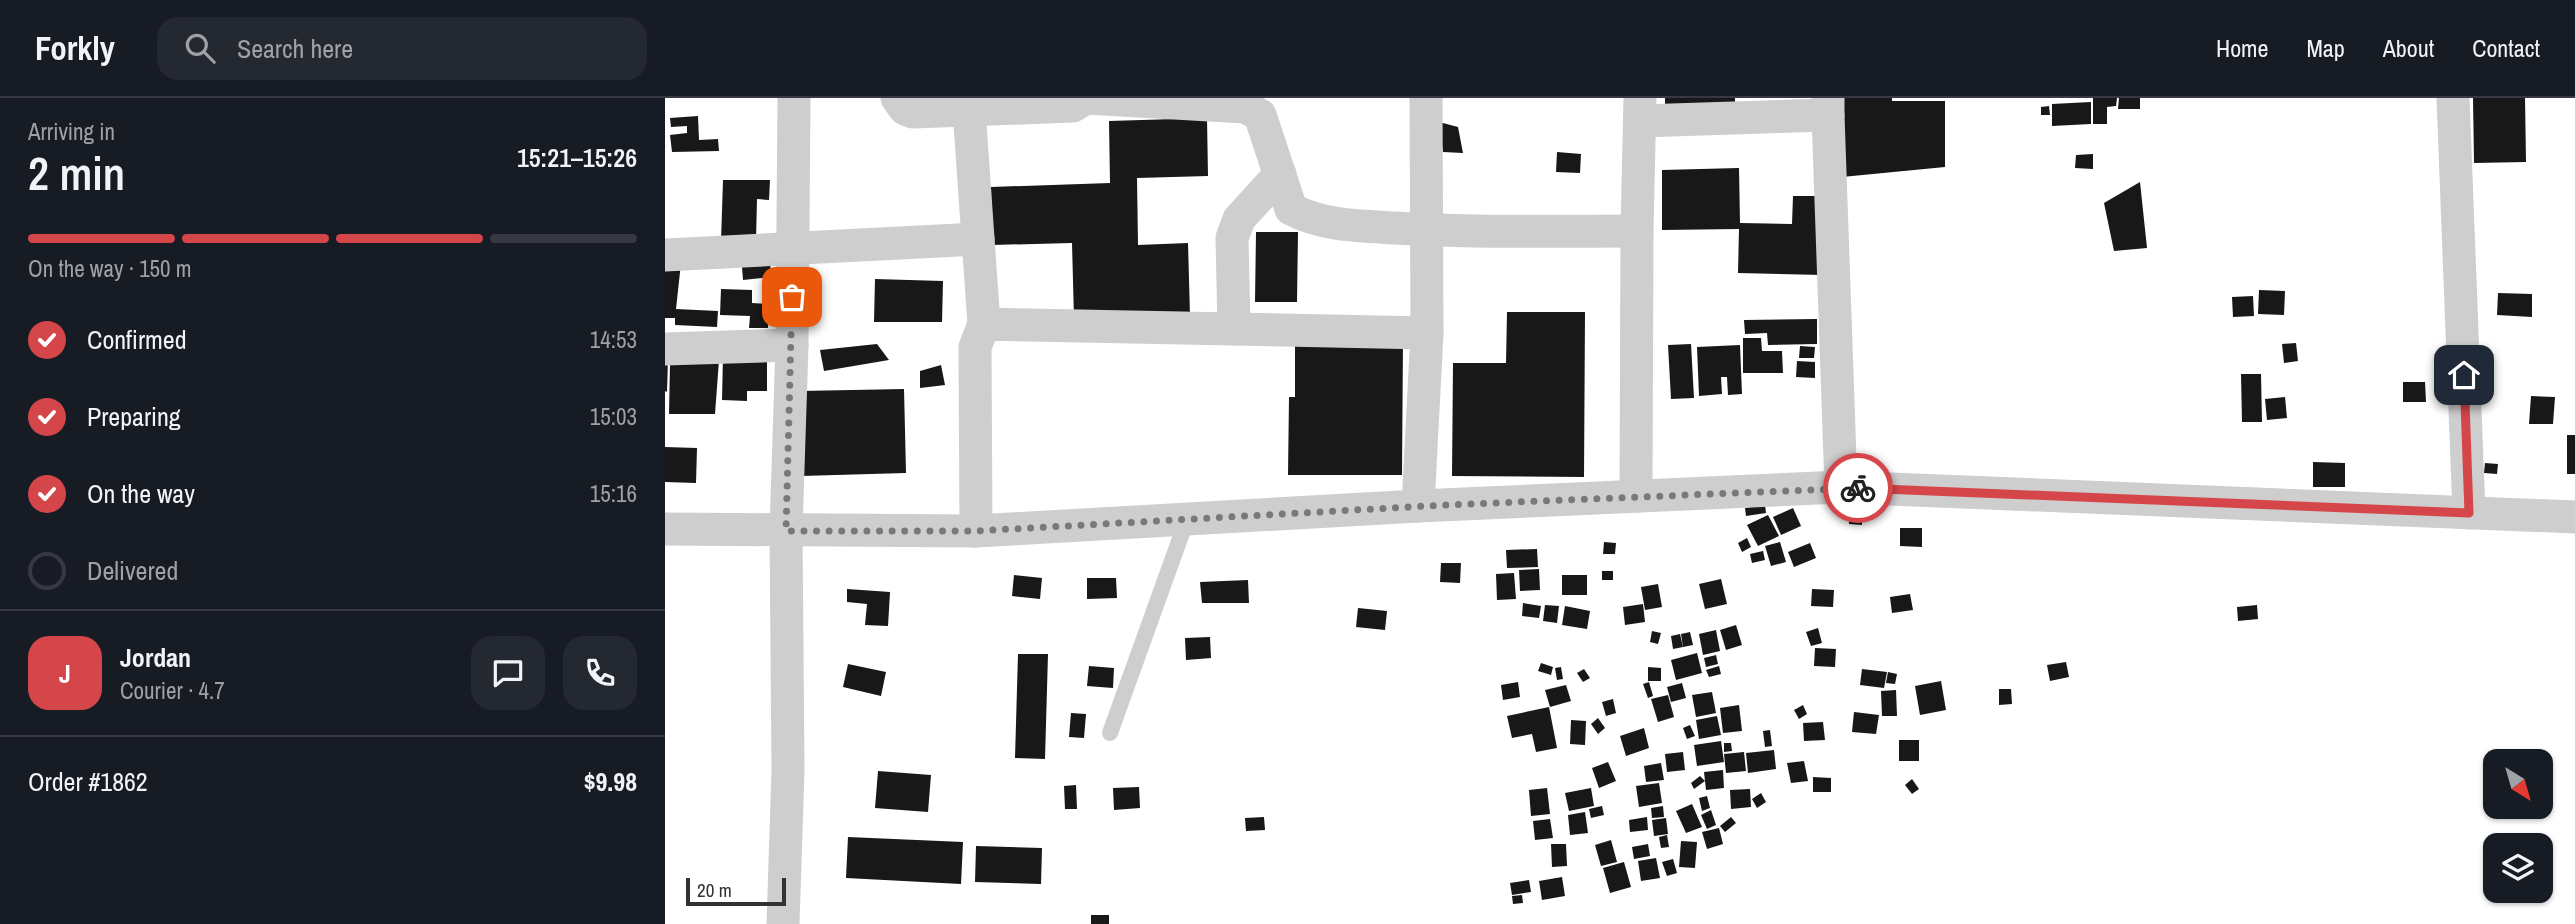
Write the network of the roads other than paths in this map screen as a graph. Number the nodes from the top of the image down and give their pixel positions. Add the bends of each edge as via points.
1 (794, 98) edge
2 (897, 98) edge
3 (1086, 98) edge
4 (1426, 98) edge
5 (2453, 98) edge
6 (1828, 107) edge
7 (969, 110) junction
8 (1640, 110) edge
9 (1280, 174) junction
10 (1426, 230) junction
11 (1637, 231) junction
12 (978, 239) junction
13 (793, 249) junction
14 (665, 255) edge
15 (984, 324) junction
16 (1234, 329) junction
17 (1427, 333) junction
18 (792, 345) junction
19 (665, 349) edge
20 (1841, 487) junction
21 (1636, 496) junction
22 (1418, 506) junction
23 (2469, 513) junction
24 (2575, 517) edge
25 (1187, 519) junction
26 (665, 529) edge
27 (786, 531) junction
28 (976, 531) junction
29 (1110, 733) dead end
30 (783, 924) edge

1 - 13 street
2 - 7 street via 905,110 913,112
3 - 7 street via 1073,106
3 - 9 street via 1245,107 1260,115
4 - 10 street
5 - 23 street
6 - 8 street
6 - 20 street
7 - 12 street
8 - 11 street
9 - 10 street via 1291,209 1308,218
9 - 16 street via 1239,219 1232,238
10 - 11 street
10 - 17 street
11 - 21 street
12 - 13 street
12 - 15 street
13 - 14 street
13 - 18 street
15 - 16 street
15 - 28 street via 975,347
16 - 17 street
17 - 22 street
18 - 19 street
18 - 27 street
20 - 21 street
20 - 23 street
21 - 22 street
22 - 25 street
23 - 24 street
25 - 28 street
25 - 29 lane
26 - 27 street
27 - 28 street
27 - 30 street via 788,770

